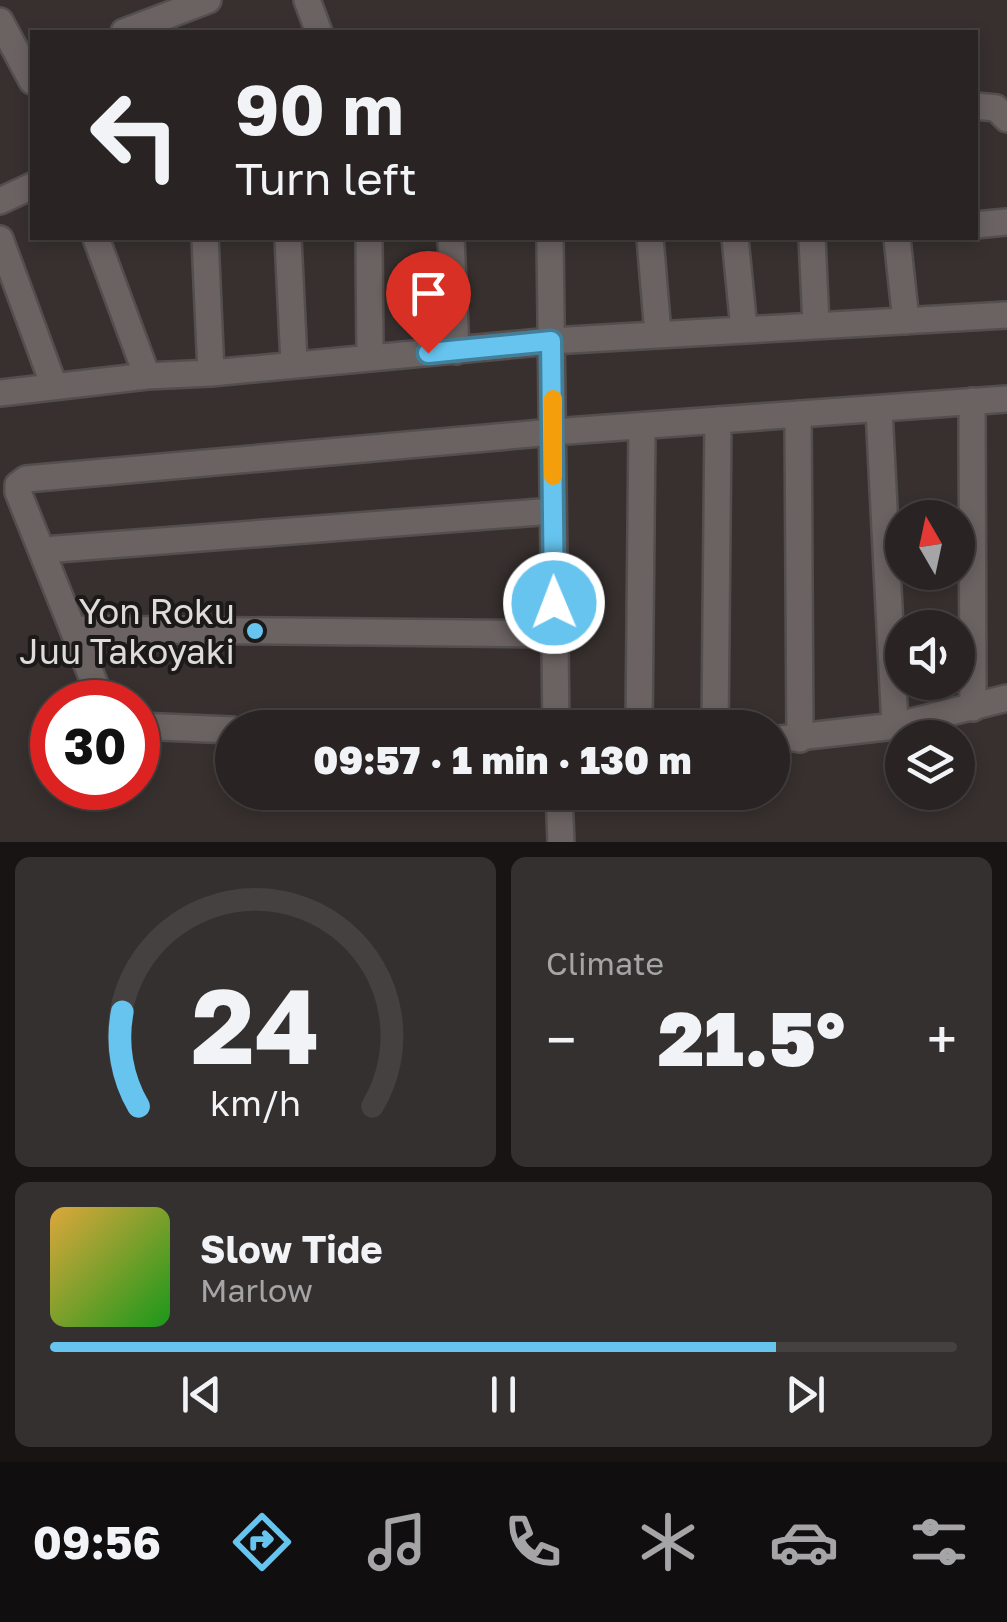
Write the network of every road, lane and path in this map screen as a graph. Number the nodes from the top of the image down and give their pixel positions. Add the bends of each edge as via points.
1 (208, 0) edge
2 (307, 0) edge
3 (0, 20) edge
4 (129, 30) edge
5 (318, 30) edge
6 (30, 71) edge
7 (978, 106) edge
8 (1007, 119) edge
9 (30, 187) edge
10 (0, 201) edge
11 (1007, 222) edge
12 (978, 225) edge
13 (0, 238) edge
14 (97, 240) edge
15 (204, 240) edge
16 (288, 240) edge
17 (370, 240) edge
18 (451, 240) edge
19 (550, 240) edge
20 (650, 240) edge
21 (735, 240) edge
22 (812, 240) edge
23 (897, 240) edge
24 (6, 269) edge
25 (1007, 315) edge
26 (906, 322) junction
27 (816, 324) junction
28 (744, 328) junction
29 (658, 334) junction
30 (551, 341) junction
31 (456, 351) junction
32 (370, 358) junction
33 (294, 363) junction
34 (211, 373) junction
35 (147, 376) junction
36 (54, 386) junction
37 (0, 392) edge
38 (1007, 399) edge
39 (972, 400) junction
40 (878, 410) junction
41 (798, 414) junction
42 (718, 420) junction
43 (642, 427) junction
44 (553, 432) junction
45 (552, 511) junction
46 (44, 550) junction
47 (75, 629) junction
48 (554, 634) junction
49 (94, 680) edge
50 (1007, 698) edge
51 (973, 708) junction
52 (556, 710) edge
53 (639, 710) edge
54 (715, 710) edge
55 (895, 720) edge
56 (921, 720) edge
57 (160, 727) edge
58 (885, 727) edge
59 (215, 729) edge
60 (790, 739) edge
61 (800, 739) junction
62 (560, 810) edge
63 (561, 842) edge

1 - 4 street
2 - 5 street
3 - 6 street
7 - 8 street via 996,108
9 - 10 street
11 - 12 street
13 - 24 street
14 - 35 street
15 - 34 street
16 - 33 street
17 - 32 street
18 - 31 street
19 - 30 street
20 - 29 street
21 - 28 street
22 - 27 street
23 - 26 street
24 - 36 street
25 - 26 street
26 - 27 street
27 - 28 street
28 - 29 street
29 - 30 street
30 - 31 street
30 - 44 street
31 - 32 street
32 - 33 street
33 - 34 street
34 - 35 street
35 - 36 street
36 - 37 street
38 - 39 street
39 - 40 street
39 - 51 street
40 - 41 street
40 - 55 street
41 - 42 street
41 - 61 street
42 - 43 street
42 - 54 street
43 - 44 street
43 - 53 street
44 - 45 street
44 - 46 street via 26,479 18,492
45 - 46 street
45 - 48 street
46 - 47 street
47 - 48 street
47 - 49 street
48 - 52 street
50 - 51 street
51 - 56 street
57 - 59 street
58 - 61 street
60 - 61 street
62 - 63 street

